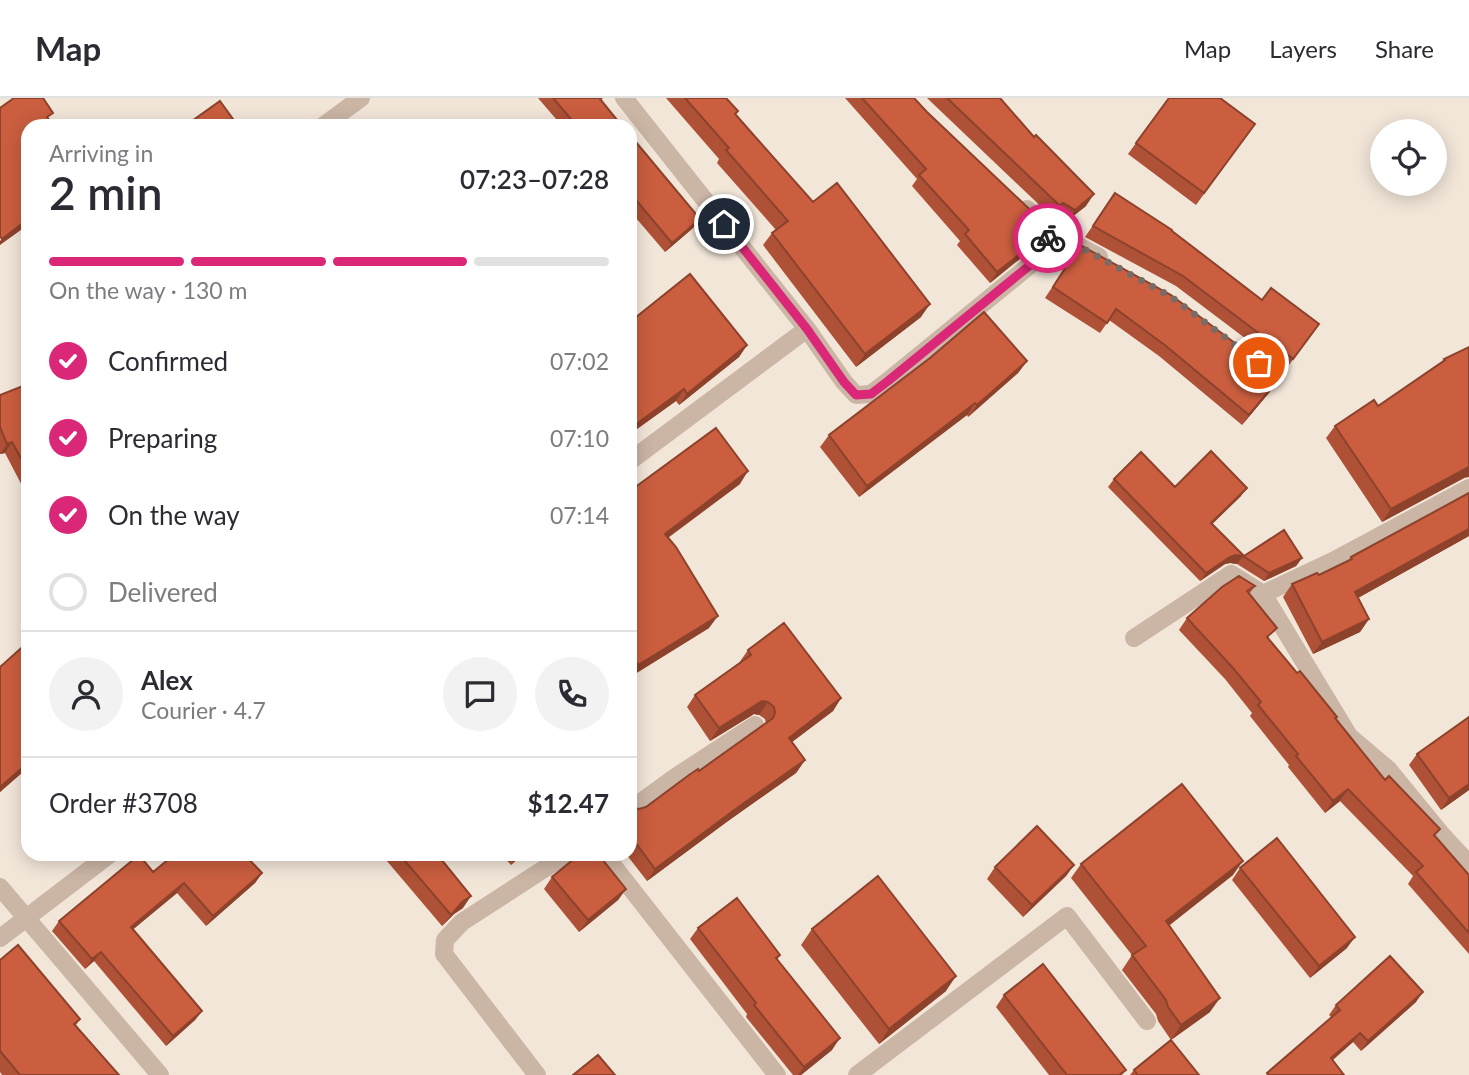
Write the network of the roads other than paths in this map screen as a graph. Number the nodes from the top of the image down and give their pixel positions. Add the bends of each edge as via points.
1 (361, 98) edge
2 (624, 98) edge
3 (332, 119) edge
4 (1012, 195) edge
5 (1049, 230) junction
6 (1110, 263) edge
7 (807, 329) junction
8 (637, 456) edge
9 (1469, 488) edge
10 (1263, 594) junction
11 (1134, 638) dead end
12 (755, 725) edge
13 (637, 805) edge
14 (101, 861) edge
15 (556, 861) edge
16 (609, 861) edge
17 (1469, 864) edge
18 (0, 887) edge
19 (26, 918) junction
20 (0, 938) edge
21 (1147, 1021) dead end
22 (160, 1075) edge
23 (537, 1075) edge
24 (777, 1075) edge
25 (857, 1075) edge

1 - 3 street
2 - 7 street
4 - 5 street
5 - 6 street
5 - 7 street via 1047,246 1035,261 871,394 856,395
7 - 8 street
9 - 10 street
10 - 11 street via 1230,574
10 - 17 street via 1349,736 1388,769
12 - 13 street
14 - 19 street
15 - 23 street via 462,922 445,940 443,954
16 - 24 street
18 - 19 street
19 - 20 street
19 - 22 street
21 - 25 street via 1067,916

